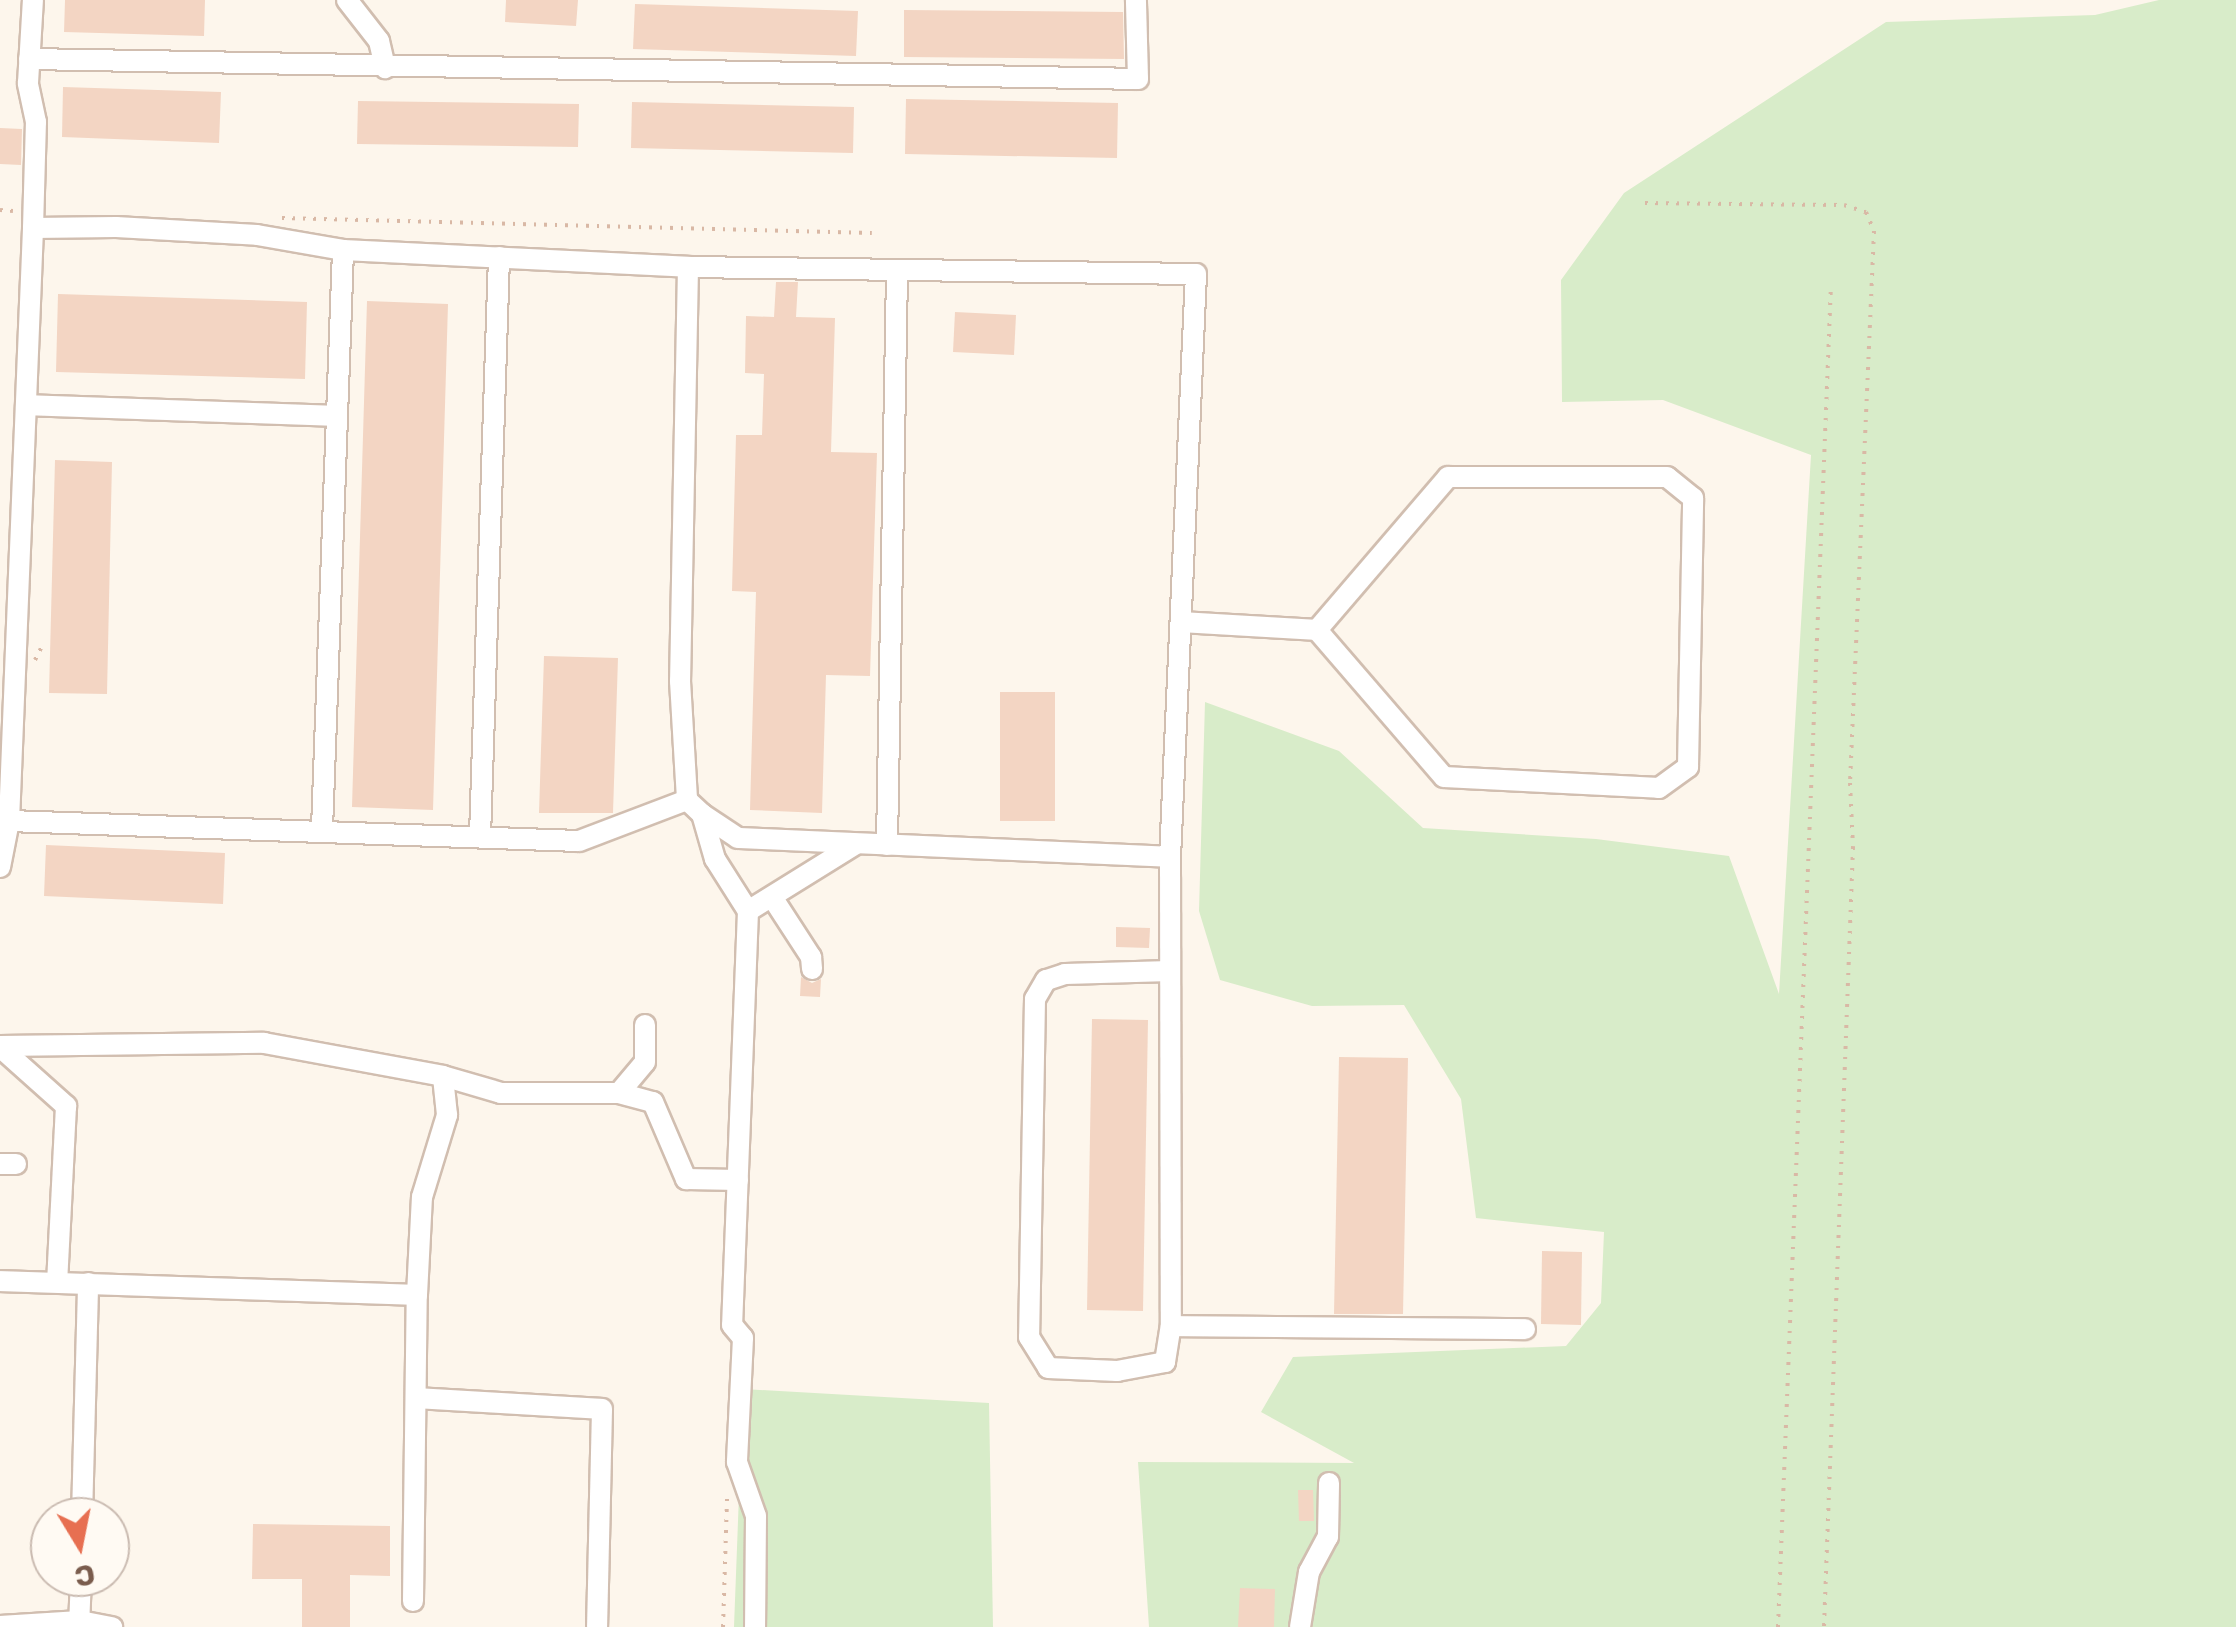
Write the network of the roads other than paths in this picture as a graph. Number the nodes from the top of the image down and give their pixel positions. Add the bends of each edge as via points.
1 (33, 0) edge
2 (347, 0) edge
3 (1136, 0) edge
4 (29, 59) junction
5 (385, 68) junction
6 (33, 220) junction
7 (344, 250) junction
8 (500, 258) junction
9 (688, 267) junction
10 (897, 272) junction
11 (26, 406) junction
12 (336, 416) junction
13 (1182, 622) junction
14 (1318, 630) junction
15 (695, 807) junction
16 (9, 821) junction
17 (322, 829) junction
18 (480, 836) junction
19 (856, 844) junction
20 (886, 845) junction
21 (1170, 857) junction
22 (0, 866) edge
23 (772, 897) junction
24 (748, 910) junction
25 (812, 970) dead end
26 (1170, 972) junction
27 (646, 1025) dead end
28 (0, 1046) edge
29 (443, 1076) junction
30 (619, 1092) junction
31 (738, 1180) junction
32 (0, 1281) edge
33 (57, 1282) junction
34 (88, 1284) junction
35 (417, 1294) junction
36 (1170, 1326) junction
37 (1525, 1329) dead end
38 (417, 1398) junction
39 (1329, 1484) dead end
40 (83, 1497) edge
41 (81, 1597) edge
42 (413, 1601) dead end
43 (80, 1624) edge
44 (0, 1626) edge
45 (112, 1627) edge
46 (597, 1627) edge
47 (755, 1627) edge
48 (1300, 1627) edge

1 - 4 lane
2 - 5 lane via 379,42
3 - 5 lane via 1138,79
4 - 5 lane
4 - 6 lane via 36,122
6 - 7 lane via 240,234
6 - 11 lane
7 - 8 lane
7 - 12 lane
8 - 9 lane
8 - 18 lane
9 - 10 lane
9 - 15 lane via 680,681
10 - 13 lane via 1196,274
10 - 20 lane
11 - 12 lane
11 - 16 lane
12 - 17 lane
13 - 14 lane
13 - 21 lane
14 - 14 lane via 1444,777 1659,788 1688,767 1693,498 1667,477 1448,477
15 - 18 lane via 579,841
15 - 19 lane via 738,838
15 - 24 lane via 714,860
16 - 17 lane
16 - 22 lane
17 - 18 lane
19 - 20 lane
19 - 23 lane
20 - 21 lane
21 - 26 lane
23 - 24 lane
23 - 25 lane via 811,957
24 - 31 lane
26 - 36 lane
26 - 36 lane via 1065,974 1046,980 1036,999 1029,1338 1048,1368 1118,1370 1165,1362
27 - 30 lane via 644,1062
28 - 29 lane via 264,1043
28 - 33 lane via 66,1106
29 - 30 lane via 501,1093
29 - 35 lane via 447,1115 422,1197
30 - 31 lane via 654,1102 686,1179
31 - 47 lane via 732,1325 742,1338 737,1462 756,1516
32 - 33 lane
33 - 34 lane
34 - 35 lane
34 - 40 lane
35 - 38 lane
36 - 37 lane
38 - 42 lane
38 - 46 lane via 602,1409
39 - 48 lane via 1328,1537 1310,1572
41 - 43 lane
43 - 44 lane
43 - 45 lane

